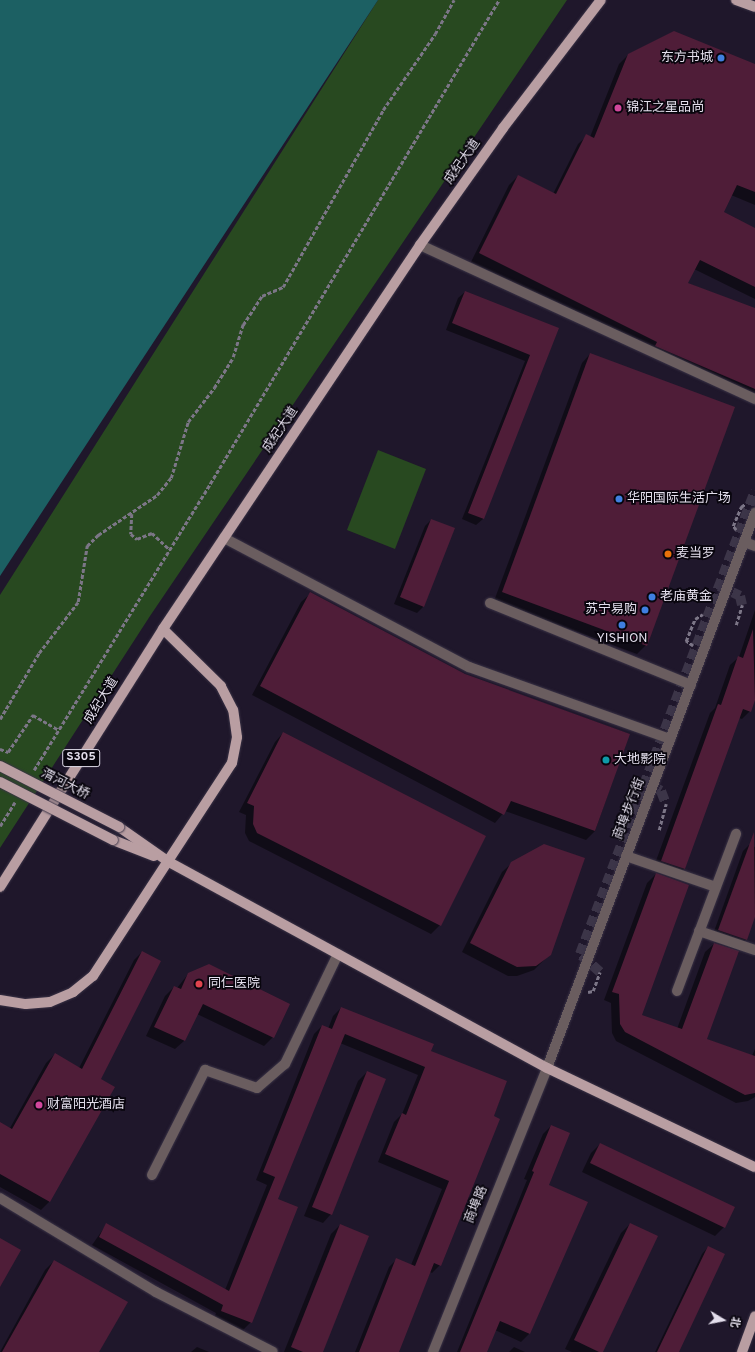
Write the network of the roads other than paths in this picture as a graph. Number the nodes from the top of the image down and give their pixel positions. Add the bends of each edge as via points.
1 (601, 0) edge
2 (736, 0) edge
3 (755, 7) edge
4 (420, 245) junction
5 (755, 399) edge
6 (755, 513) edge
7 (224, 538) junction
8 (744, 542) junction
9 (755, 546) edge
10 (490, 603) dead end
11 (163, 629) junction
12 (691, 685) junction
13 (670, 739) junction
14 (0, 766) edge
15 (0, 782) edge
16 (736, 834) dead end
17 (626, 856) junction
18 (169, 862) junction
19 (0, 887) edge
20 (716, 888) junction
21 (700, 931) junction
22 (755, 950) edge
23 (338, 954) junction
24 (677, 991) dead end
25 (0, 1000) edge
26 (546, 1068) junction
27 (755, 1167) edge
28 (152, 1175) dead end
29 (0, 1198) edge
30 (755, 1316) edge
31 (272, 1352) edge
32 (432, 1352) edge
33 (742, 1352) edge

1 - 4 main road, 成纪大道 via 503,128
2 - 3 main road
4 - 5 street
4 - 7 main road, 成纪大道
6 - 8 street, 商埠步行街
7 - 11 main road, 成纪大道
7 - 13 street via 469,667
8 - 9 street
8 - 12 street, 商埠步行街
10 - 12 street
11 - 18 main road via 221,686 234,710 237,737 232,763
11 - 19 main road, 成纪大道 / S305
12 - 13 street, 商埠步行街
13 - 17 street, 商埠步行街
14 - 18 main road, 渭河大桥, bridge via 119,827
15 - 18 main road, 渭河大桥, bridge via 113,840
16 - 20 street
17 - 20 street
17 - 26 street, 商埠步行街
18 - 23 main road
18 - 25 main road via 93,976 74,992 50,1002 26,1004
20 - 21 street
21 - 22 street
21 - 24 street
23 - 26 main road
23 - 28 street via 285,1064 257,1088 205,1070
26 - 27 main road
26 - 32 street, 商埠路
29 - 31 street via 156,1292
30 - 33 main road

